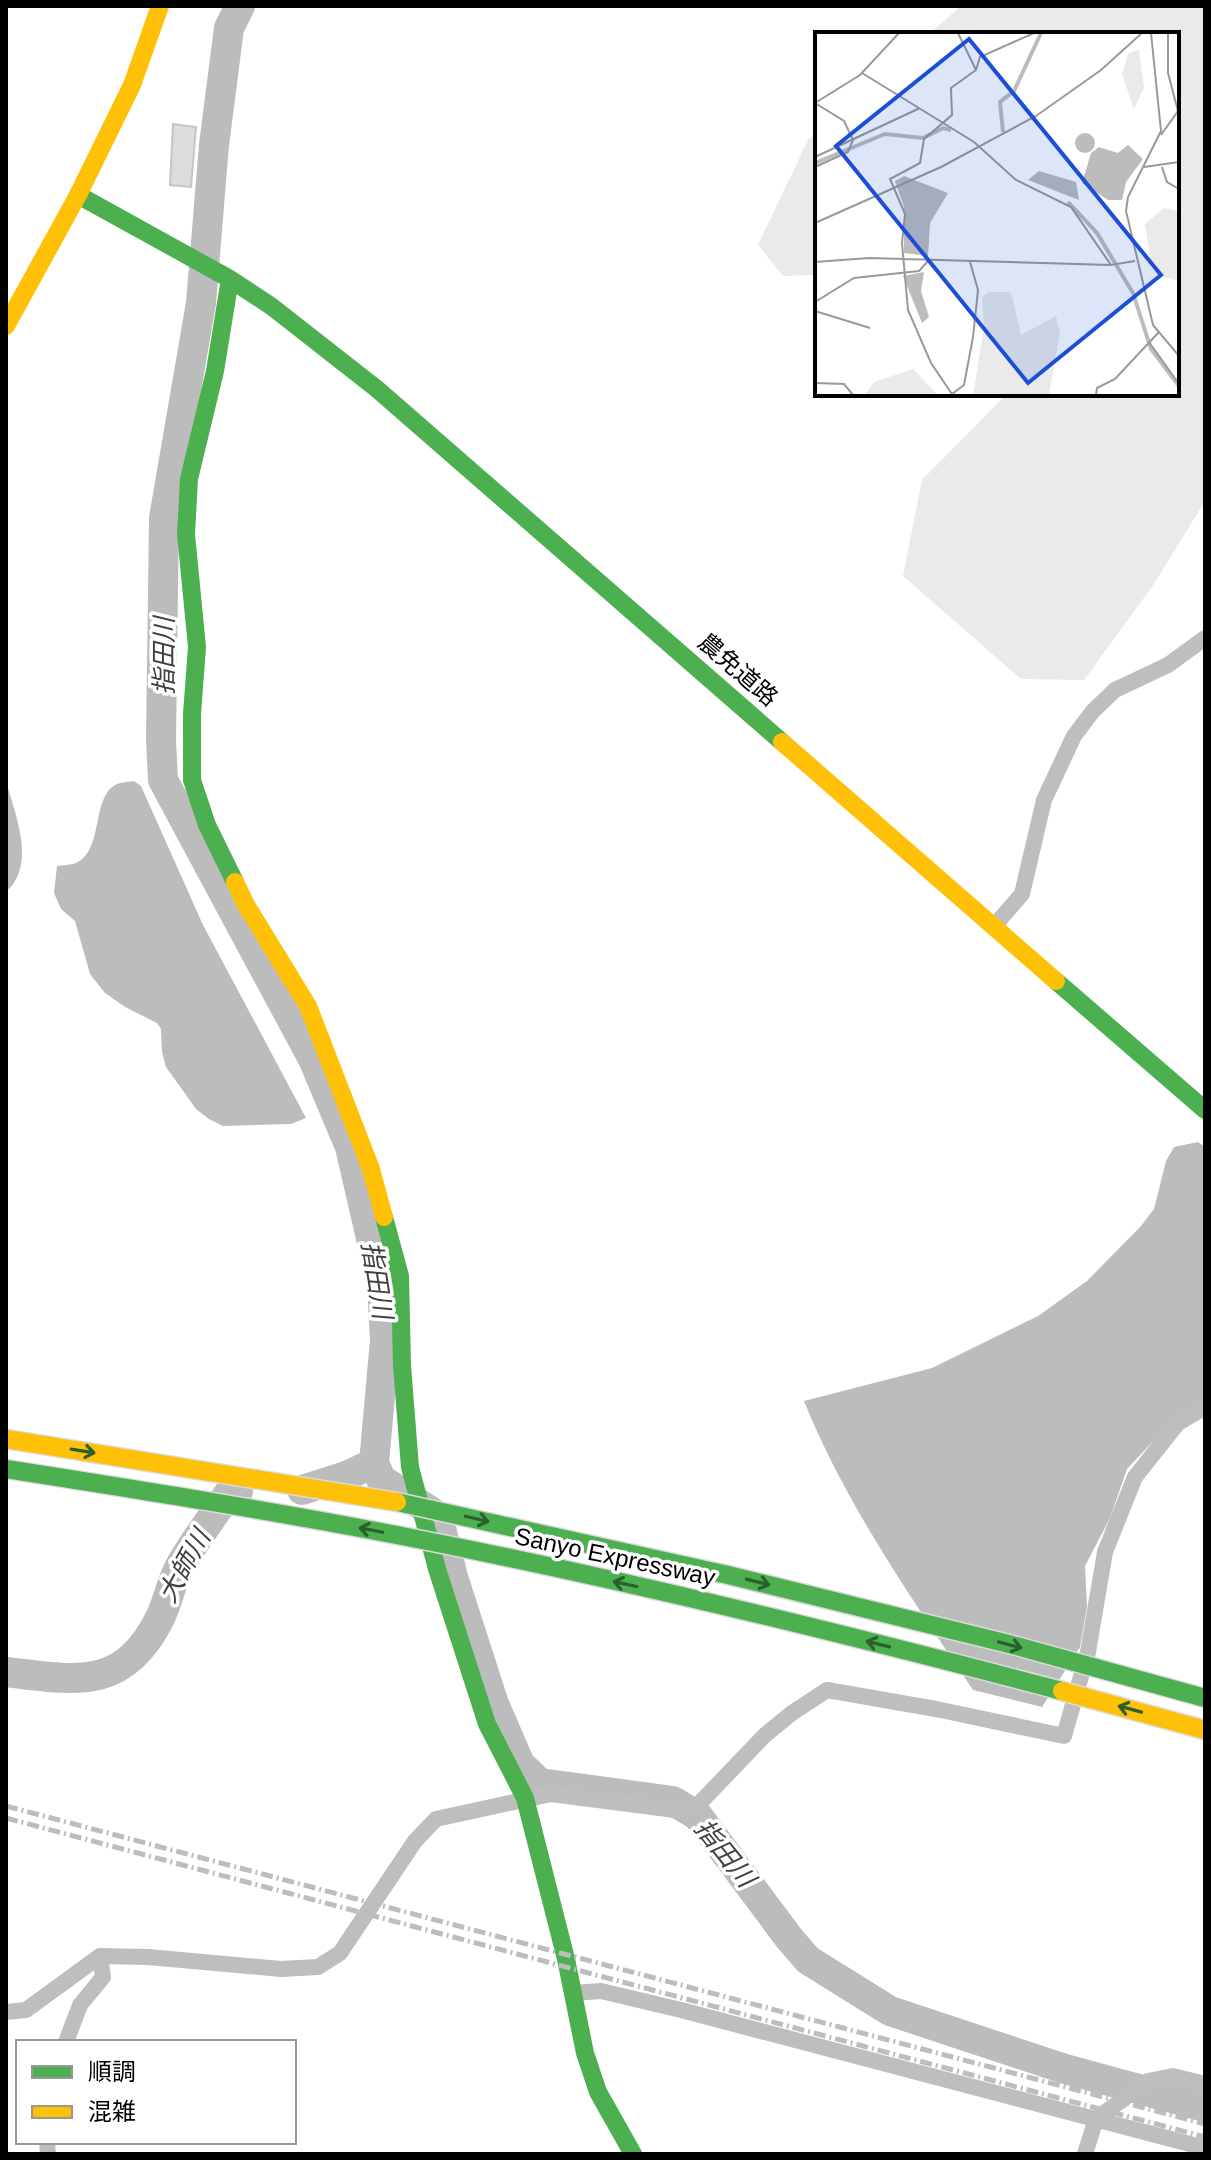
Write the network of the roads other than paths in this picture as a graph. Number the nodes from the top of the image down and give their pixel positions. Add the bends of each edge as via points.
1 (160, 6) edge
2 (78, 195) junction
3 (222, 274) junction
4 (6, 326) edge
5 (1205, 638) edge
6 (995, 925) junction
7 (1205, 1110) edge
8 (1205, 1407) edge
9 (6, 1439) edge
10 (6, 1469) edge
11 (1205, 1698) edge
12 (1205, 1730) edge
13 (525, 1798) junction
14 (100, 1956) junction
15 (573, 1993) junction
16 (6, 2012) edge
17 (67, 2040) edge
18 (1205, 2084) edge
19 (1096, 2119) junction
20 (1205, 2148) edge
21 (633, 2154) edge
22 (1085, 2154) edge

1 - 2 main road via 132,85
2 - 3 main road, 農免道路
2 - 4 main road
3 - 6 main road, 農免道路 via 377,389
3 - 13 main road via 215,371 189,479 186,534 197,647 192,780 207,825 246,905 308,1006 371,1169 400,1276 410,1467 487,1724
5 - 6 street via 1168,665 1115,690 1074,736 1044,800 1022,894
6 - 7 main road, 農免道路
8 - 13 street via 1178,1423 1135,1477 1105,1552 1088,1652 1064,1736 827,1690 765,1735 689,1809 551,1794
9 -> 11 main road, Sanyo Expressway, bridge via 415,1505 757,1582
12 -> 10 main road, Sanyo Expressway, bridge via 724,1606 306,1518
13 - 14 street via 436,1819 415,1841 340,1953 318,1967
13 - 15 main road
14 - 16 street via 26,2010
14 - 17 street via 103,1977 80,2005
15 - 19 street via 601,1991 681,2010
15 - 21 main road via 598,2092
18 - 19 street via 1173,2076 1148,2081
19 - 20 street
19 - 22 street

